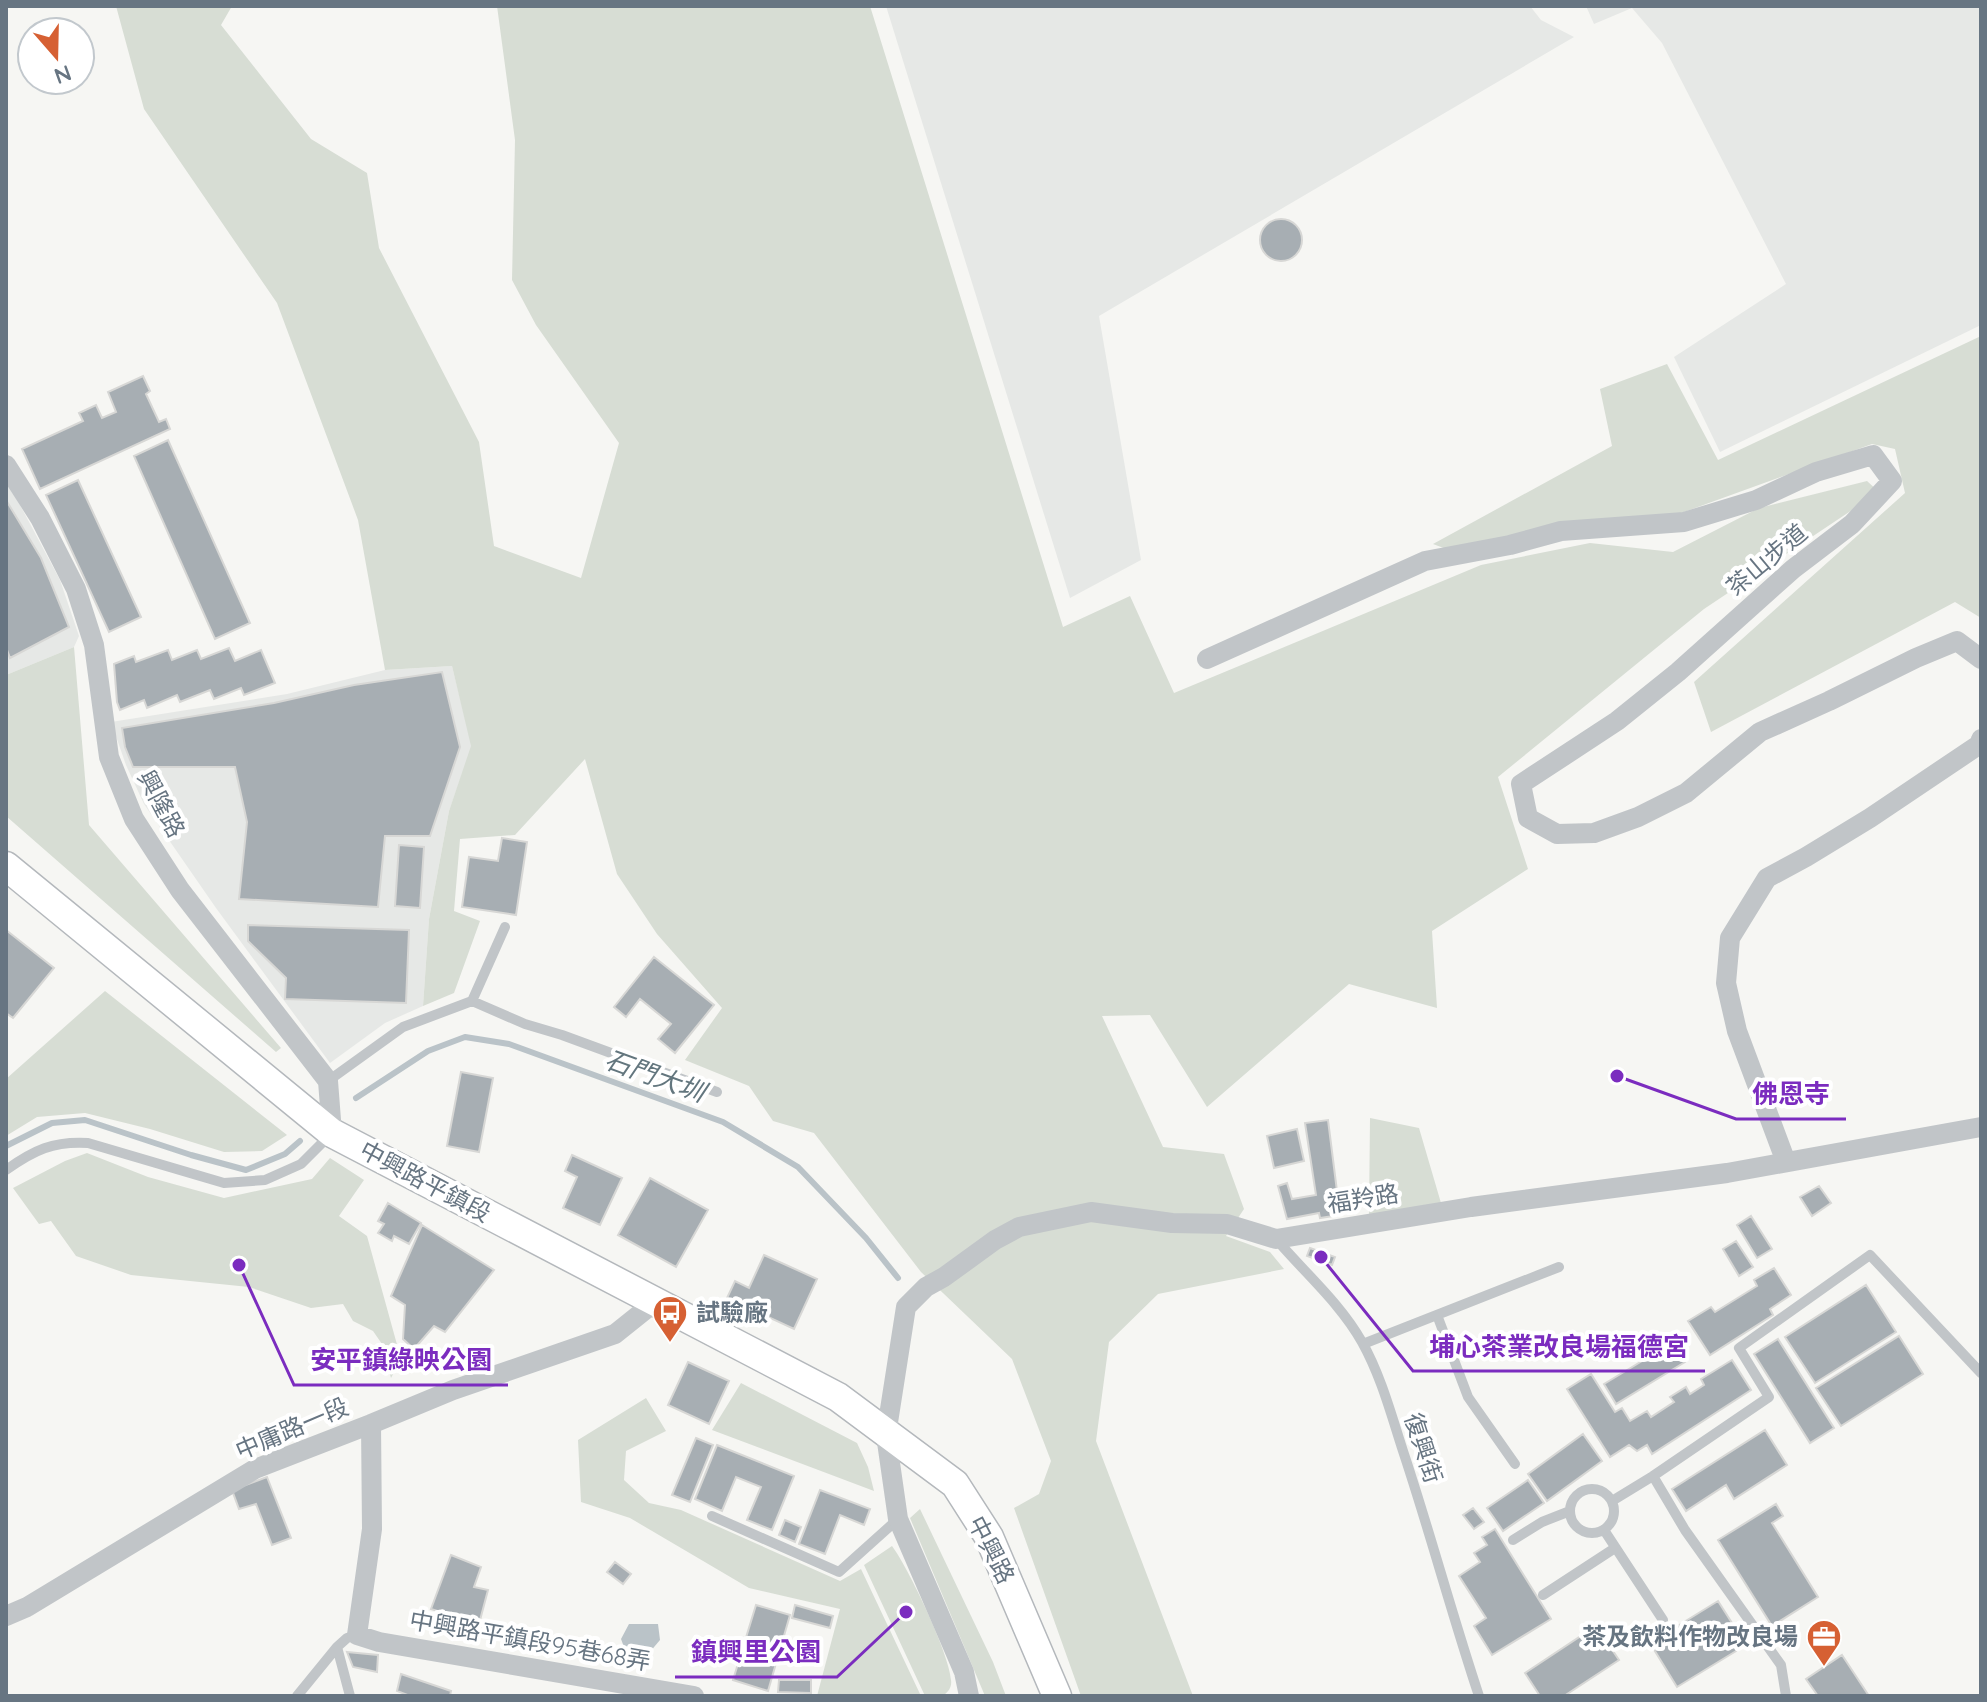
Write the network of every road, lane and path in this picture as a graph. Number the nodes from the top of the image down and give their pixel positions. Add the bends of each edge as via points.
1 (6, 465) edge
2 (1207, 659) dead end
3 (1981, 659) edge
4 (1981, 739) edge
5 (6, 866) edge
6 (505, 927) dead end
7 (472, 1001) junction
8 (328, 1081) junction
9 (717, 1092) dead end
10 (1981, 1127) edge
11 (332, 1133) junction
12 (1786, 1162) junction
13 (6, 1170) edge
14 (1276, 1239) junction
15 (1559, 1267) dead end
16 (655, 1302) junction
17 (1437, 1315) junction
18 (1363, 1344) junction
19 (1981, 1373) edge
20 (371, 1424) junction
21 (886, 1435) junction
22 (1515, 1464) dead end
23 (1653, 1476) junction
24 (1612, 1501) junction
25 (1570, 1511) junction
26 (712, 1516) dead end
27 (898, 1519) junction
28 (1604, 1530) junction
29 (1513, 1540) dead end
30 (1615, 1548) junction
31 (1543, 1595) dead end
32 (6, 1616) edge
33 (1663, 1620) dead end
34 (357, 1635) junction
35 (337, 1647) junction
36 (297, 1696) edge
37 (350, 1696) edge
38 (694, 1696) edge
39 (969, 1696) edge
40 (1057, 1696) edge
41 (1479, 1696) edge
42 (1786, 1696) edge

1 - 8 street, 興隆路 via 76,589 94,645 109,757 134,819 180,890
2 - 3 street, 茶山步道 via 1425,561 1561,531 1684,522 1873,455 1892,481 1852,524 1617,721 1521,784 1528,818 1557,834 1594,833 1686,793 1760,732 1916,658 1957,641
4 - 12 street via 1870,818 1767,878 1730,938 1726,983 1737,1031
5 - 11 street, 中興路平鎮段
6 - 7 lane
7 - 8 lane via 403,1027
7 - 9 lane
8 - 11 street
10 - 12 street, 福羚路
11 - 13 lane via 301,1164 265,1180 224,1183 88,1143 67,1142 29,1153
11 - 16 street, 中興路平鎮段
12 - 14 street, 福羚路
14 - 18 lane, 復興街 via 1347,1317
14 - 21 street, 福羚路 via 1227,1224 1091,1212 1019,1227 926,1287 906,1307
15 - 17 lane
16 - 20 street, 中庸路一段 via 615,1334
16 - 21 street, 中興路平鎮段 via 838,1397
17 - 18 lane
17 - 22 lane via 1468,1397
18 - 41 lane, 復興街 via 1381,1384
19 - 23 lane via 1870,1255 1739,1348 1769,1397
20 - 32 street, 中庸路一段 via 255,1469
20 - 34 street via 372,1529
21 - 27 street, 福羚路
21 - 40 street, 中興路 via 955,1484 989,1537
23 - 24 lane
23 - 42 lane via 1781,1665
24 - 25 lane via 1602,1491 1587,1489 1575,1497
24 - 28 lane via 1614,1515
25 - 28 lane via 1580,1530
25 - 29 lane
26 - 27 lane via 839,1572
27 - 39 street, 福羚路 via 964,1672
28 - 30 lane
30 - 31 lane
30 - 33 lane
34 - 35 lane
34 - 38 street, 中興路平鎮段95巷68弄
35 - 36 lane
35 - 37 lane

